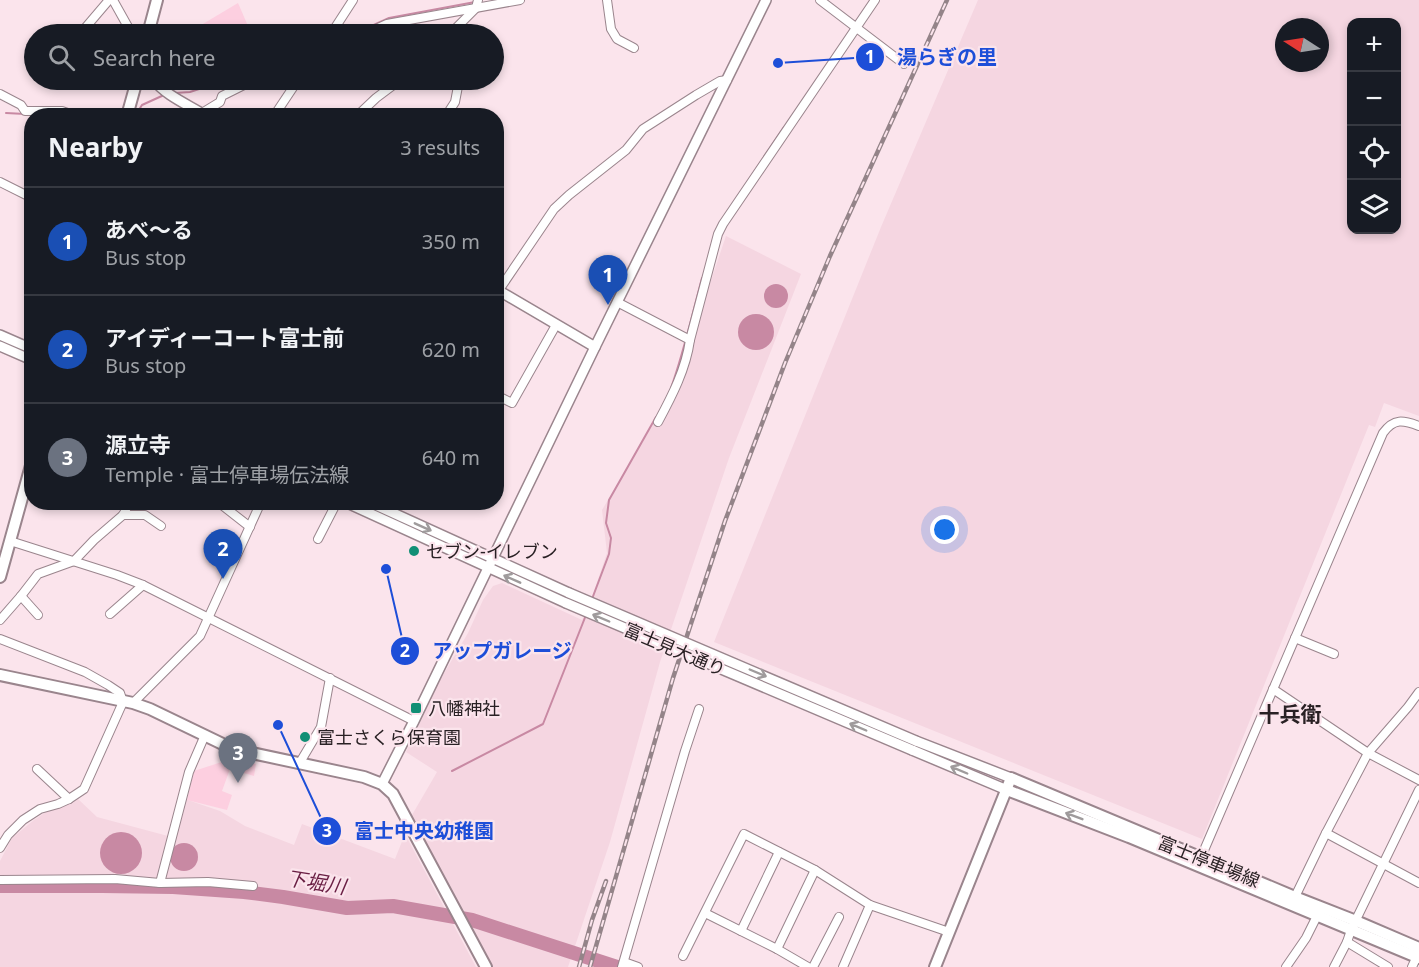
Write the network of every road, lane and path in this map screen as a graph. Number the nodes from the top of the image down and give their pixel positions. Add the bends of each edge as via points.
1 (111, 0) edge
2 (157, 0) edge
3 (353, 0) edge
4 (520, 0) edge
5 (607, 0) edge
6 (766, 0) edge
7 (820, 0) edge
8 (875, 0) edge
9 (477, 4) edge
10 (89, 24) edge
11 (126, 24) edge
12 (151, 24) edge
13 (337, 24) edge
14 (387, 24) edge
15 (459, 24) edge
16 (857, 28) junction
17 (634, 48) dead end
18 (904, 64) dead end
19 (727, 80) junction
20 (134, 90) edge
21 (164, 90) edge
22 (234, 90) edge
23 (291, 90) edge
24 (387, 90) edge
25 (457, 90) edge
26 (0, 94) edge
27 (129, 108) edge
28 (193, 108) edge
29 (212, 108) edge
30 (279, 108) edge
31 (365, 108) edge
32 (451, 108) edge
33 (24, 110) edge
34 (0, 182) edge
35 (24, 194) edge
36 (504, 280) edge
37 (504, 293) edge
38 (617, 303) junction
39 (556, 325) junction
40 (0, 335) edge
41 (690, 340) junction
42 (0, 346) edge
43 (24, 346) edge
44 (594, 347) junction
45 (24, 356) edge
46 (504, 399) edge
47 (658, 422) dead end
48 (1419, 426) edge
49 (24, 491) edge
50 (126, 510) edge
51 (228, 510) edge
52 (257, 510) edge
53 (333, 510) edge
54 (362, 510) edge
55 (387, 510) edge
56 (123, 515) junction
57 (161, 526) dead end
58 (250, 527) junction
59 (318, 539) dead end
60 (10, 541) junction
61 (493, 558) junction
62 (74, 561) junction
63 (488, 568) junction
64 (0, 577) edge
65 (143, 585) junction
66 (21, 596) junction
67 (110, 614) dead end
68 (38, 615) dead end
69 (208, 618) junction
70 (0, 620) edge
71 (1295, 638) junction
72 (0, 639) edge
73 (1334, 654) dead end
74 (0, 675) edge
75 (330, 678) junction
76 (1273, 689) junction
77 (1419, 692) edge
78 (128, 703) junction
79 (699, 709) dead end
80 (414, 721) junction
81 (206, 735) junction
82 (914, 746) junction
83 (1368, 753) junction
84 (299, 764) junction
85 (37, 770) dead end
86 (1011, 778) junction
87 (1419, 780) edge
88 (382, 784) junction
89 (1006, 790) junction
90 (1419, 790) edge
91 (69, 798) junction
92 (1326, 833) junction
93 (0, 848) edge
94 (779, 852) junction
95 (1199, 862) junction
96 (1383, 865) junction
97 (815, 870) junction
98 (0, 880) edge
99 (160, 883) junction
100 (1419, 883) edge
101 (253, 886) dead end
102 (1293, 901) junction
103 (870, 905) junction
104 (705, 913) junction
105 (1317, 916) junction
106 (839, 917) dead end
107 (1353, 925) junction
108 (741, 931) junction
109 (949, 932) junction
110 (1347, 942) junction
111 (777, 949) junction
112 (683, 956) dead end
113 (1417, 957) edge
114 (623, 964) edge
115 (486, 967) edge
116 (638, 967) edge
117 (808, 967) edge
118 (813, 967) edge
119 (843, 967) edge
120 (935, 967) edge
121 (1286, 967) edge
122 (1334, 967) edge
123 (1388, 967) edge

1 - 10 street
1 - 11 street
2 - 12 main road
3 - 13 street
4 - 9 street
5 - 17 street via 616,39
6 - 19 street
7 - 16 street
8 - 16 street
9 - 14 street
9 - 15 street
16 - 18 street
16 - 41 street via 723,224
19 - 36 street via 643,129 626,150 569,195 554,209
19 - 38 street
20 - 27 main road
21 - 28 street
22 - 29 street
23 - 30 street
24 - 31 street
25 - 32 street
26 - 33 street
34 - 35 street
37 - 39 street
38 - 41 street
38 - 44 street
39 - 44 street
39 - 46 street via 512,403
40 - 43 street
41 - 47 street via 676,389
42 - 45 street
44 - 61 street
48 - 71 street via 1394,422 1383,433
49 - 60 main road
50 - 56 street
51 - 58 street
52 - 58 street
53 - 59 street
54 - 63 street, 富士見大通り
55 -> 61 street, 富士見大通り
56 - 57 street via 145,515
56 - 62 street
58 - 69 street
60 - 62 street
60 - 64 main road
61 - 63 street
61 -> 82 street, 富士見大通り, bridge
62 - 65 street
62 - 66 street via 38,574
63 - 80 street
82 -> 63 street, 富士見大通り, bridge
65 - 67 street
65 - 69 street
66 - 68 street
66 - 70 street
69 - 75 street
69 - 78 street via 200,636
71 - 73 street
71 - 76 street
72 - 78 street via 85,672 120,693
74 - 78 main road
75 - 80 street
75 - 84 street via 321,727
76 - 83 street
76 - 95 street
77 - 83 street
78 - 81 main road
78 - 91 street via 84,789
79 - 114 street
80 - 88 street
81 - 84 main road via 233,749
81 - 99 street via 189,772
82 - 86 street, 富士見大通り
89 -> 82 street, 富士見大通り
83 - 87 street
83 - 92 street
84 - 88 main road
85 - 91 street
86 - 89 main road
86 - 95 main road, 富士停車場線
88 - 115 main road via 393,794
95 -> 89 main road, 富士停車場線
89 - 109 main road
90 - 96 street
91 - 93 street via 23,820
92 - 96 street
92 - 102 street
94 - 97 street
94 - 104 street via 744,834
94 - 108 street
95 - 102 main road, 富士停車場線
96 - 100 street
96 - 107 street
97 - 103 street
97 - 111 street
98 - 99 street via 115,879
99 - 101 street
102 - 105 main road, 富士停車場線
102 - 107 main road, 富士停車場線
103 - 109 street
103 - 119 street
104 - 108 street
104 - 112 street
105 - 107 main road, 富士停車場線
105 - 121 street
106 - 118 street
107 - 110 street
107 - 113 main road, 富士停車場線
108 - 111 street
109 - 120 main road
110 - 122 street
110 - 123 street
111 - 117 street
114 - 116 street

